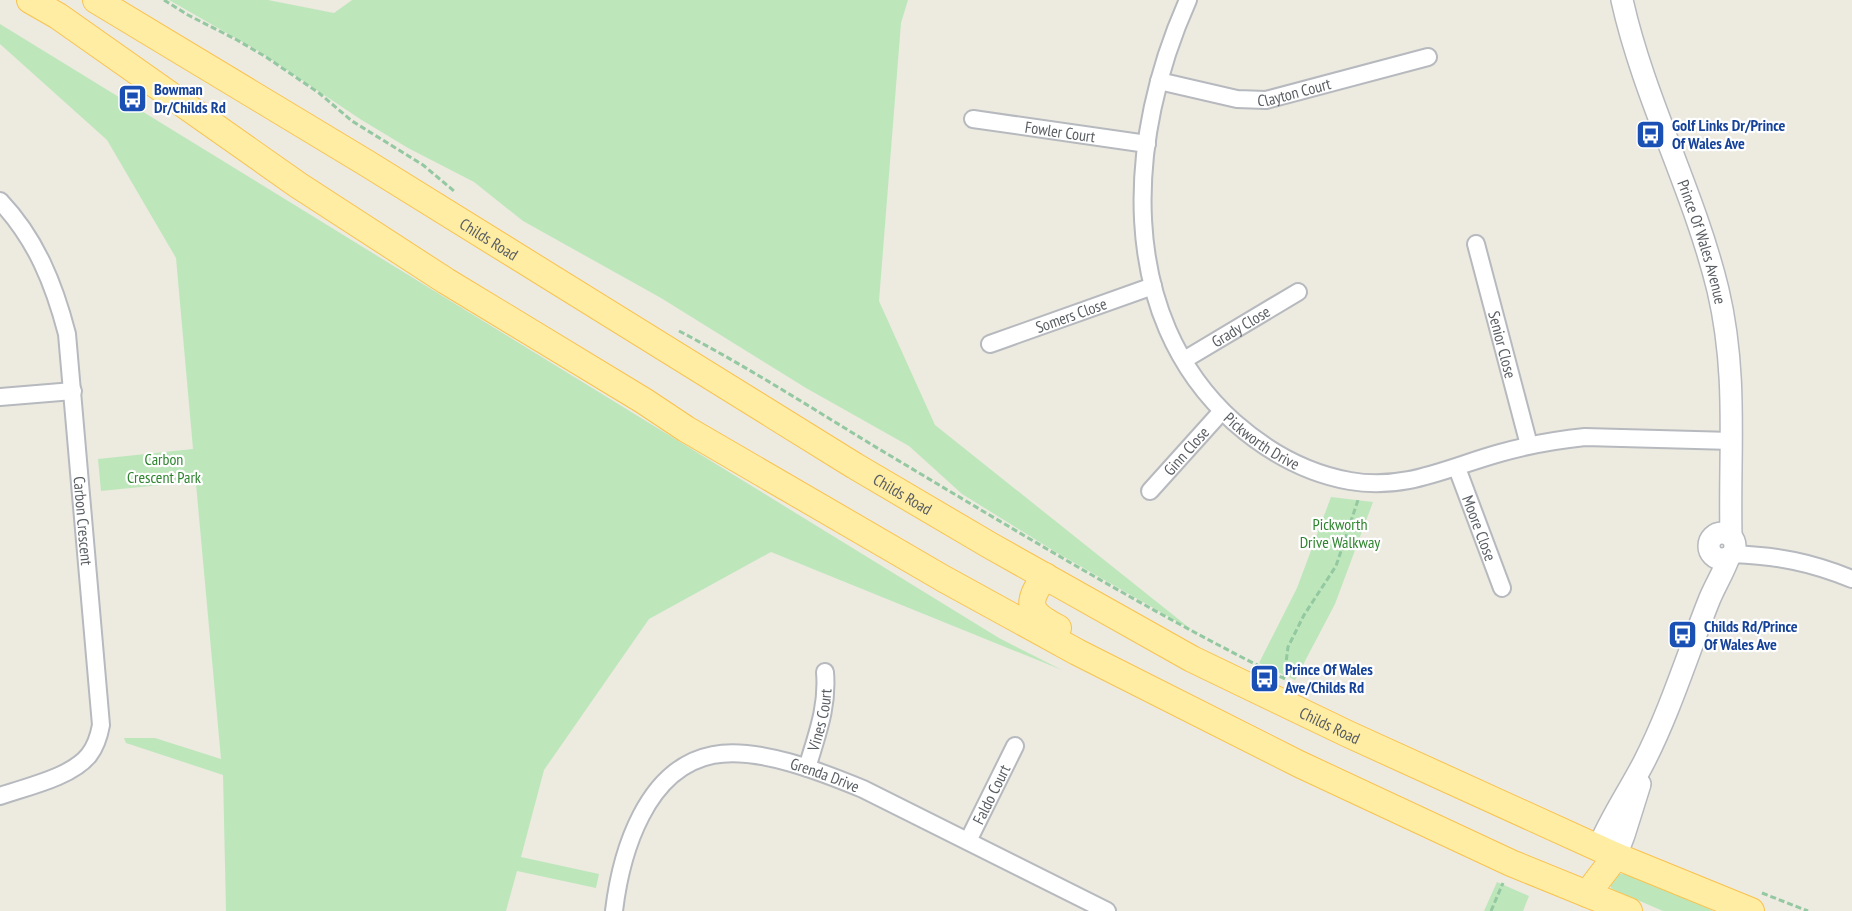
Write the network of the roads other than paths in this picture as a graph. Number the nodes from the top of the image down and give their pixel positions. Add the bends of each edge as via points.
1 (30, 0) edge
2 (96, 0) edge
3 (1188, 0) edge
4 (1622, 0) edge
5 (1428, 57) dead end
6 (1159, 81) junction
7 (973, 119) dead end
8 (1148, 144) junction
9 (0, 201) edge
10 (1476, 244) dead end
11 (1153, 286) junction
12 (1298, 292) dead end
13 (990, 344) dead end
14 (1184, 360) junction
15 (73, 391) junction
16 (0, 397) edge
17 (1222, 411) junction
18 (1732, 441) junction
19 (1529, 445) junction
20 (1457, 468) junction
21 (1150, 491) dead end
22 (1725, 546) junction
23 (1045, 576) junction
24 (1852, 579) edge
25 (1502, 588) dead end
26 (825, 672) dead end
27 (1234, 731) junction
28 (1015, 746) dead end
29 (807, 768) junction
30 (0, 796) edge
31 (968, 842) junction
32 (1607, 852) junction
33 (1587, 894) junction
34 (614, 911) edge
35 (1107, 911) edge
36 (1629, 911) edge
37 (1751, 911) edge

1 - 27 main road via 332,208 686,429 944,579
2 - 23 main road, Childs Road via 855,466
3 - 6 street, Pickworth Drive
4 - 18 street, Prince Of Wales Avenue via 1718,290 1731,374
5 - 6 street, Clayton Court via 1266,100 1237,99
6 - 8 street, Pickworth Drive
7 - 8 street, Fowler Court
8 - 11 street, Pickworth Drive via 1143,220
9 - 15 street, Carbon Crescent via 25,231 49,277 67,334
10 - 19 street, Senior Close
11 - 13 street, Somers Close
11 - 14 street, Pickworth Drive via 1164,323
12 - 14 street, Grady Close
14 - 17 street, Pickworth Drive
15 - 16 street
15 - 30 street, Carbon Crescent via 101,724 96,744 79,765
17 - 20 street, Pickworth Drive via 1281,457 1350,481 1408,481
17 - 21 street, Ginn Close
18 - 19 street, Pickworth Drive via 1585,437
18 - 22 street, Prince Of Wales Avenue
19 - 20 street, Pickworth Drive
20 - 25 street, Moore Close
22 - 24 street via 1803,561
22 - 32 street, Prince Of Wales Avenue via 1723,576 1709,601 1644,762 1624,835
23 - 27 main road via 1032,598 1037,615 1186,698
23 - 32 main road, Childs Road via 1192,659
26 - 29 street, Vines Court via 825,707
27 - 33 main road via 1415,820
28 - 31 street, Faldo Court
29 - 31 street, Grenda Drive via 863,789
29 - 34 street, Grenda Drive via 727,753 680,768 659,787 643,812 629,849
31 - 35 street, Grenda Drive
32 - 33 main road, Prince Of Wales Avenue
32 - 37 main road, Childs Road
33 - 36 main road

